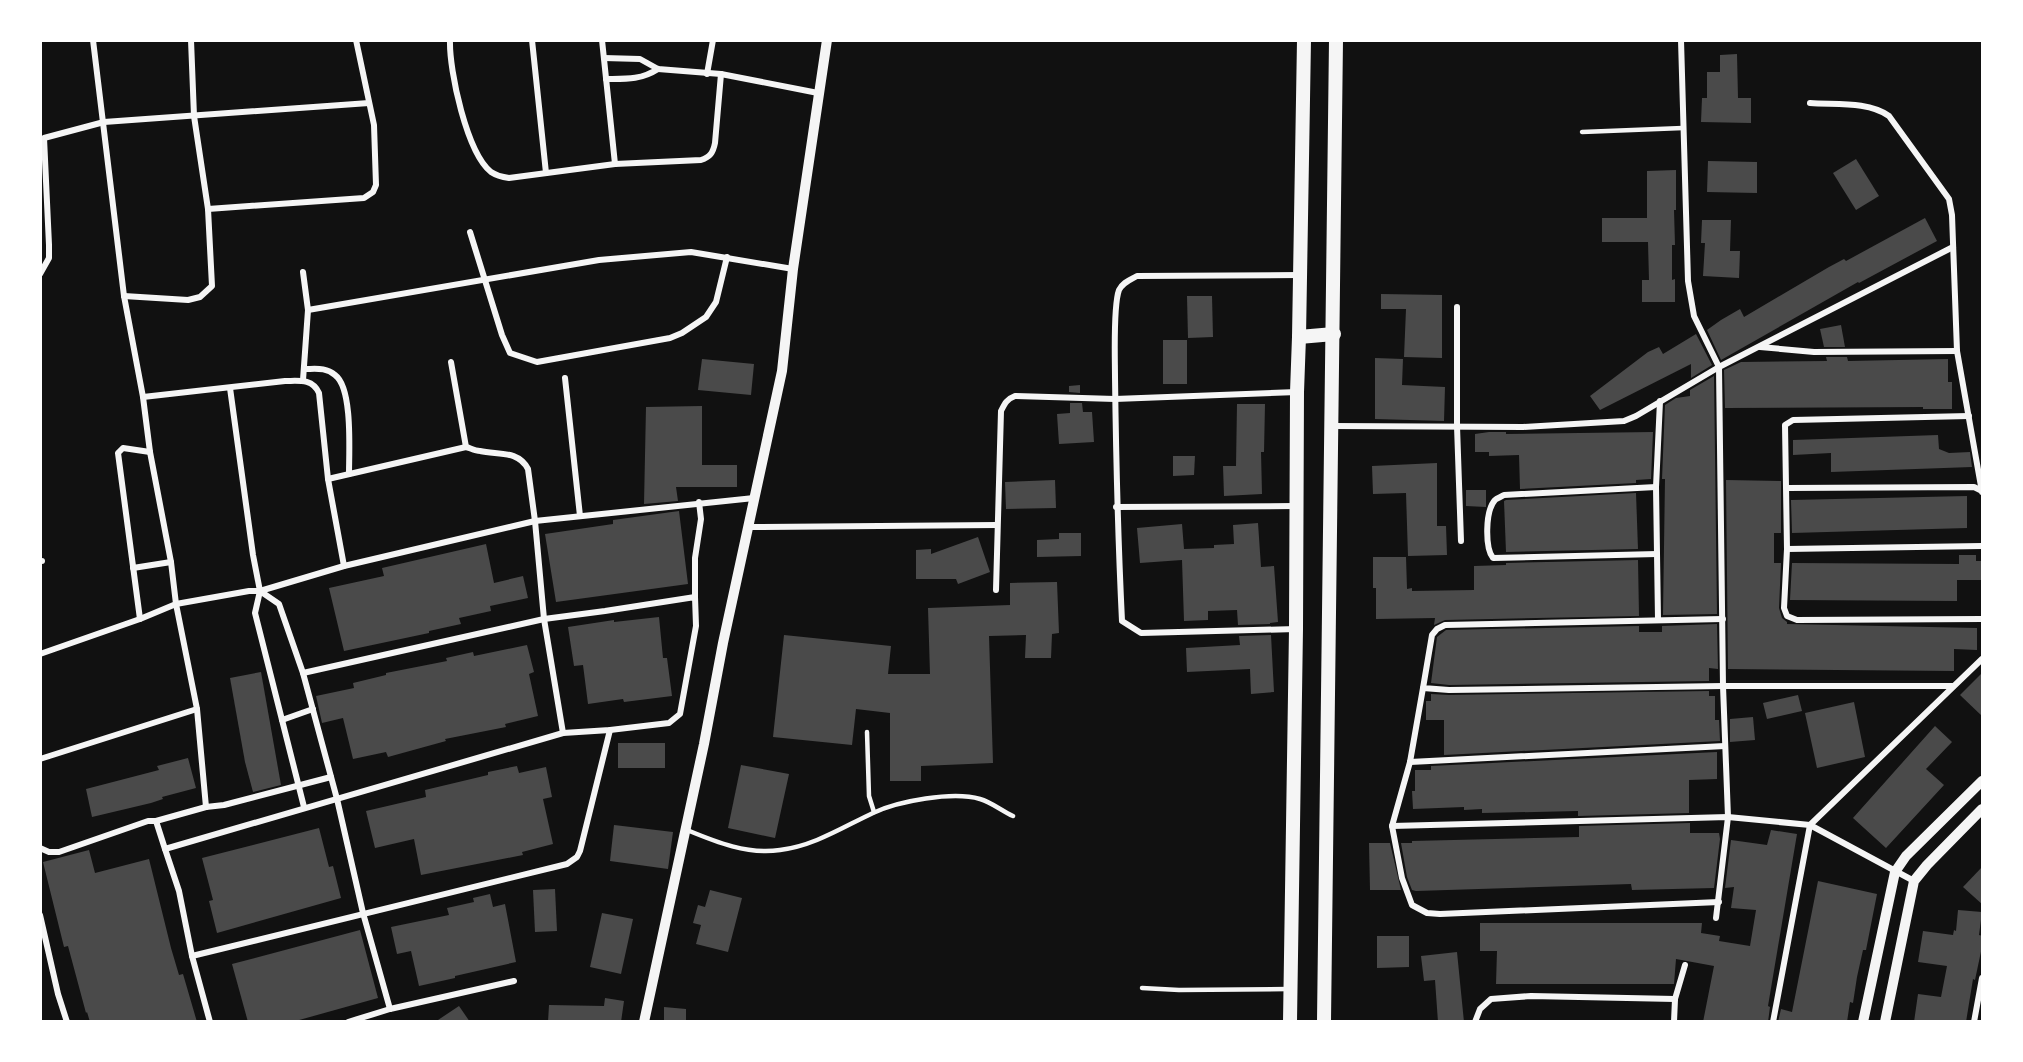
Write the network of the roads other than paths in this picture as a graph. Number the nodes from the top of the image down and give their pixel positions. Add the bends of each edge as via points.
1 (93, 40) edge
2 (191, 40) edge
3 (356, 40) edge
4 (450, 40) edge
5 (532, 40) edge
6 (602, 40) edge
7 (713, 40) edge
8 (826, 40) edge
9 (1304, 40) edge
10 (1336, 40) edge
11 (1681, 40) edge
12 (604, 57) junction
13 (658, 69) junction
14 (706, 74) junction
15 (721, 74) junction
16 (606, 79) junction
17 (818, 93) junction
18 (369, 103) junction
19 (1810, 103) dead end
20 (195, 116) junction
21 (104, 122) junction
22 (1683, 128) junction
23 (1582, 132) dead end
24 (42, 138) edge
25 (615, 164) junction
26 (546, 173) junction
27 (43, 208) edge
28 (208, 209) junction
29 (470, 232) dead end
30 (1953, 246) junction
31 (727, 257) junction
32 (793, 269) junction
33 (303, 272) dead end
34 (40, 274) edge
35 (1300, 275) junction
36 (485, 281) junction
37 (124, 296) junction
38 (1457, 307) dead end
39 (308, 310) junction
40 (1334, 334) junction
41 (1299, 337) junction
42 (1760, 347) junction
43 (1957, 351) junction
44 (451, 362) dead end
45 (1719, 367) junction
46 (304, 369) junction
47 (565, 378) dead end
48 (303, 380) junction
49 (230, 388) junction
50 (1297, 392) junction
51 (143, 397) junction
52 (1115, 399) junction
53 (1660, 401) junction
54 (1969, 416) junction
55 (1332, 426) junction
56 (1458, 426) junction
57 (466, 447) junction
58 (150, 452) junction
59 (350, 474) junction
60 (328, 479) junction
61 (1656, 487) junction
62 (1787, 489) junction
63 (1982, 491) edge
64 (754, 498) junction
65 (699, 502) junction
66 (1296, 506) junction
67 (1116, 507) junction
68 (580, 516) junction
69 (535, 520) junction
70 (997, 525) junction
71 (749, 527) junction
72 (1461, 541) dead end
73 (1983, 546) edge
74 (1787, 549) junction
75 (1658, 554) junction
76 (171, 562) junction
77 (344, 566) junction
78 (133, 568) junction
79 (996, 590) dead end
80 (260, 591) junction
81 (695, 597) junction
82 (176, 604) junction
83 (544, 619) junction
84 (1658, 619) junction
85 (1723, 619) junction
86 (1983, 619) edge
87 (140, 620) junction
88 (1296, 629) junction
89 (40, 654) edge
90 (1983, 659) edge
91 (303, 673) junction
92 (1723, 686) junction
93 (1953, 686) junction
94 (1423, 688) junction
95 (197, 709) junction
96 (313, 709) junction
97 (282, 720) junction
98 (610, 730) junction
99 (867, 732) dead end
100 (563, 733) junction
101 (1725, 746) junction
102 (40, 759) edge
103 (1410, 762) junction
104 (331, 777) junction
105 (1983, 781) edge
106 (299, 786) junction
107 (337, 799) junction
108 (206, 807) junction
109 (304, 807) junction
110 (1983, 809) edge
111 (874, 812) junction
112 (1013, 816) dead end
113 (1728, 818) junction
114 (156, 821) junction
115 (1810, 825) junction
116 (1392, 826) junction
117 (685, 829) junction
118 (40, 848) edge
119 (165, 849) junction
120 (1895, 872) junction
121 (1914, 881) junction
122 (1719, 902) junction
123 (363, 913) junction
124 (40, 915) edge
125 (1716, 918) dead end
126 (192, 956) junction
127 (1685, 965) dead end
128 (1983, 978) edge
129 (514, 981) dead end
130 (1142, 988) dead end
131 (1290, 989) junction
132 (1675, 999) junction
133 (390, 1009) junction
134 (67, 1022) edge
135 (210, 1022) edge
136 (348, 1022) edge
137 (644, 1022) edge
138 (1290, 1022) edge
139 (1324, 1022) edge
140 (1475, 1022) edge
141 (1674, 1022) edge
142 (1773, 1022) edge
143 (1863, 1022) edge
144 (1885, 1022) edge
145 (1974, 1022) edge

1 - 21 street
2 - 20 street
3 - 18 street
4 - 26 street via 456,96 484,164 498,176 509,178
5 - 26 street
6 - 12 street
7 - 14 street
8 - 17 street
9 - 35 highway
10 - 40 highway
11 - 22 street
12 - 13 street via 640,59
12 - 16 street
13 - 14 street
13 - 16 street via 639,79
14 - 15 street
15 - 17 street
15 - 25 street via 712,154 701,160
16 - 25 street
17 - 32 street
18 - 20 street
18 - 28 street via 374,125 375,185 367,198
19 - 30 street via 1869,106 1889,116 1949,200
20 - 21 street
20 - 28 street
21 - 24 street
21 - 37 street
22 - 23 lane
22 - 45 street via 1688,281 1694,316
24 - 27 street
25 - 26 street
27 - 34 street via 49,258
28 - 37 street via 212,286 200,297 188,300
29 - 36 street
30 - 42 street
30 - 43 street
31 - 32 street
31 - 36 street via 691,252 599,260
31 - 36 street via 716,302 692,328 670,338 537,362 510,352
32 - 64 street via 782,371
33 - 39 street
35 - 41 highway
35 - 52 street via 1137,276 1124,283 1117,299
36 - 39 street
37 - 51 street
38 - 56 street
39 - 46 street
40 - 41 highway
40 - 55 highway
41 - 50 highway
42 - 43 street via 1814,352
42 - 45 street
43 - 54 street
44 - 57 street
45 - 53 street
45 - 85 street
46 - 48 street
46 - 59 street via 324,369 337,375 345,389
47 - 68 street
48 - 49 street
48 - 60 street via 319,393
49 - 51 street
49 - 80 street
50 - 52 street
50 - 66 highway
51 - 58 street
52 - 67 street
52 - 70 street via 1015,396 1006,401 1001,411
53 - 56 street via 1624,421
53 - 61 street
54 - 62 street via 1792,420 1784,426
54 - 63 street
55 - 56 street
55 - 139 highway
56 - 72 street
57 - 59 street
57 - 69 street via 515,455 524,461
58 - 76 street
58 - 78 street via 123,448 118,453
59 - 60 street
60 - 77 street
61 - 75 street
61 - 75 street via 1504,495 1495,500 1487,529 1493,558
62 - 63 street via 1974,487
62 - 74 street
64 - 65 street
64 - 71 street
65 - 68 street
65 - 81 street
66 - 67 street
66 - 88 highway
67 - 88 street via 1122,621 1142,633
68 - 69 street
69 - 77 street
69 - 83 street
70 - 71 street
70 - 79 street
71 - 117 street
73 - 74 street
74 - 86 street via 1784,608 1787,616 1797,620
75 - 84 street
76 - 78 street
76 - 82 street
77 - 80 street
78 - 87 street
80 - 82 street
80 - 91 street via 279,604
80 - 97 street via 255,613
81 - 83 street
81 - 98 street via 696,626 680,714 669,723
82 - 87 street
82 - 95 street
83 - 91 street
83 - 100 street
84 - 85 street
84 - 94 street via 1440,627 1432,635
85 - 92 street
87 - 89 street
88 - 131 highway
90 - 93 street
91 - 96 street
92 - 93 street
92 - 94 street
92 - 101 street
93 - 115 street
94 - 103 street
95 - 102 street
95 - 108 street
96 - 97 street
96 - 104 street
97 - 106 street
98 - 100 street
98 - 123 street via 580,850 573,860 562,866
99 - 111 lane via 868,796
100 - 107 street
101 - 103 street
101 - 113 street
103 - 116 street
104 - 106 street
104 - 107 street
105 - 120 street via 1906,856
106 - 108 street
106 - 109 street
107 - 109 street
107 - 123 street
108 - 114 street
109 - 119 street
110 - 121 street
111 - 112 lane via 915,799 958,798 980,799
111 - 117 lane via 839,832 780,850 722,845
113 - 115 street
113 - 116 street
113 - 122 street
114 - 118 street via 58,852
114 - 119 street
115 - 120 street
115 - 142 street
116 - 122 street via 1407,894 1412,905 1426,913
117 - 137 street
119 - 126 street via 179,891
120 - 121 street
120 - 143 street
121 - 144 street
122 - 125 street
123 - 126 street
123 - 133 street
124 - 134 street
126 - 135 street
127 - 132 street
128 - 145 street
129 - 133 street
130 - 131 lane
131 - 138 highway
132 - 140 street via 1491,999 1480,1009
132 - 141 street
133 - 136 street

